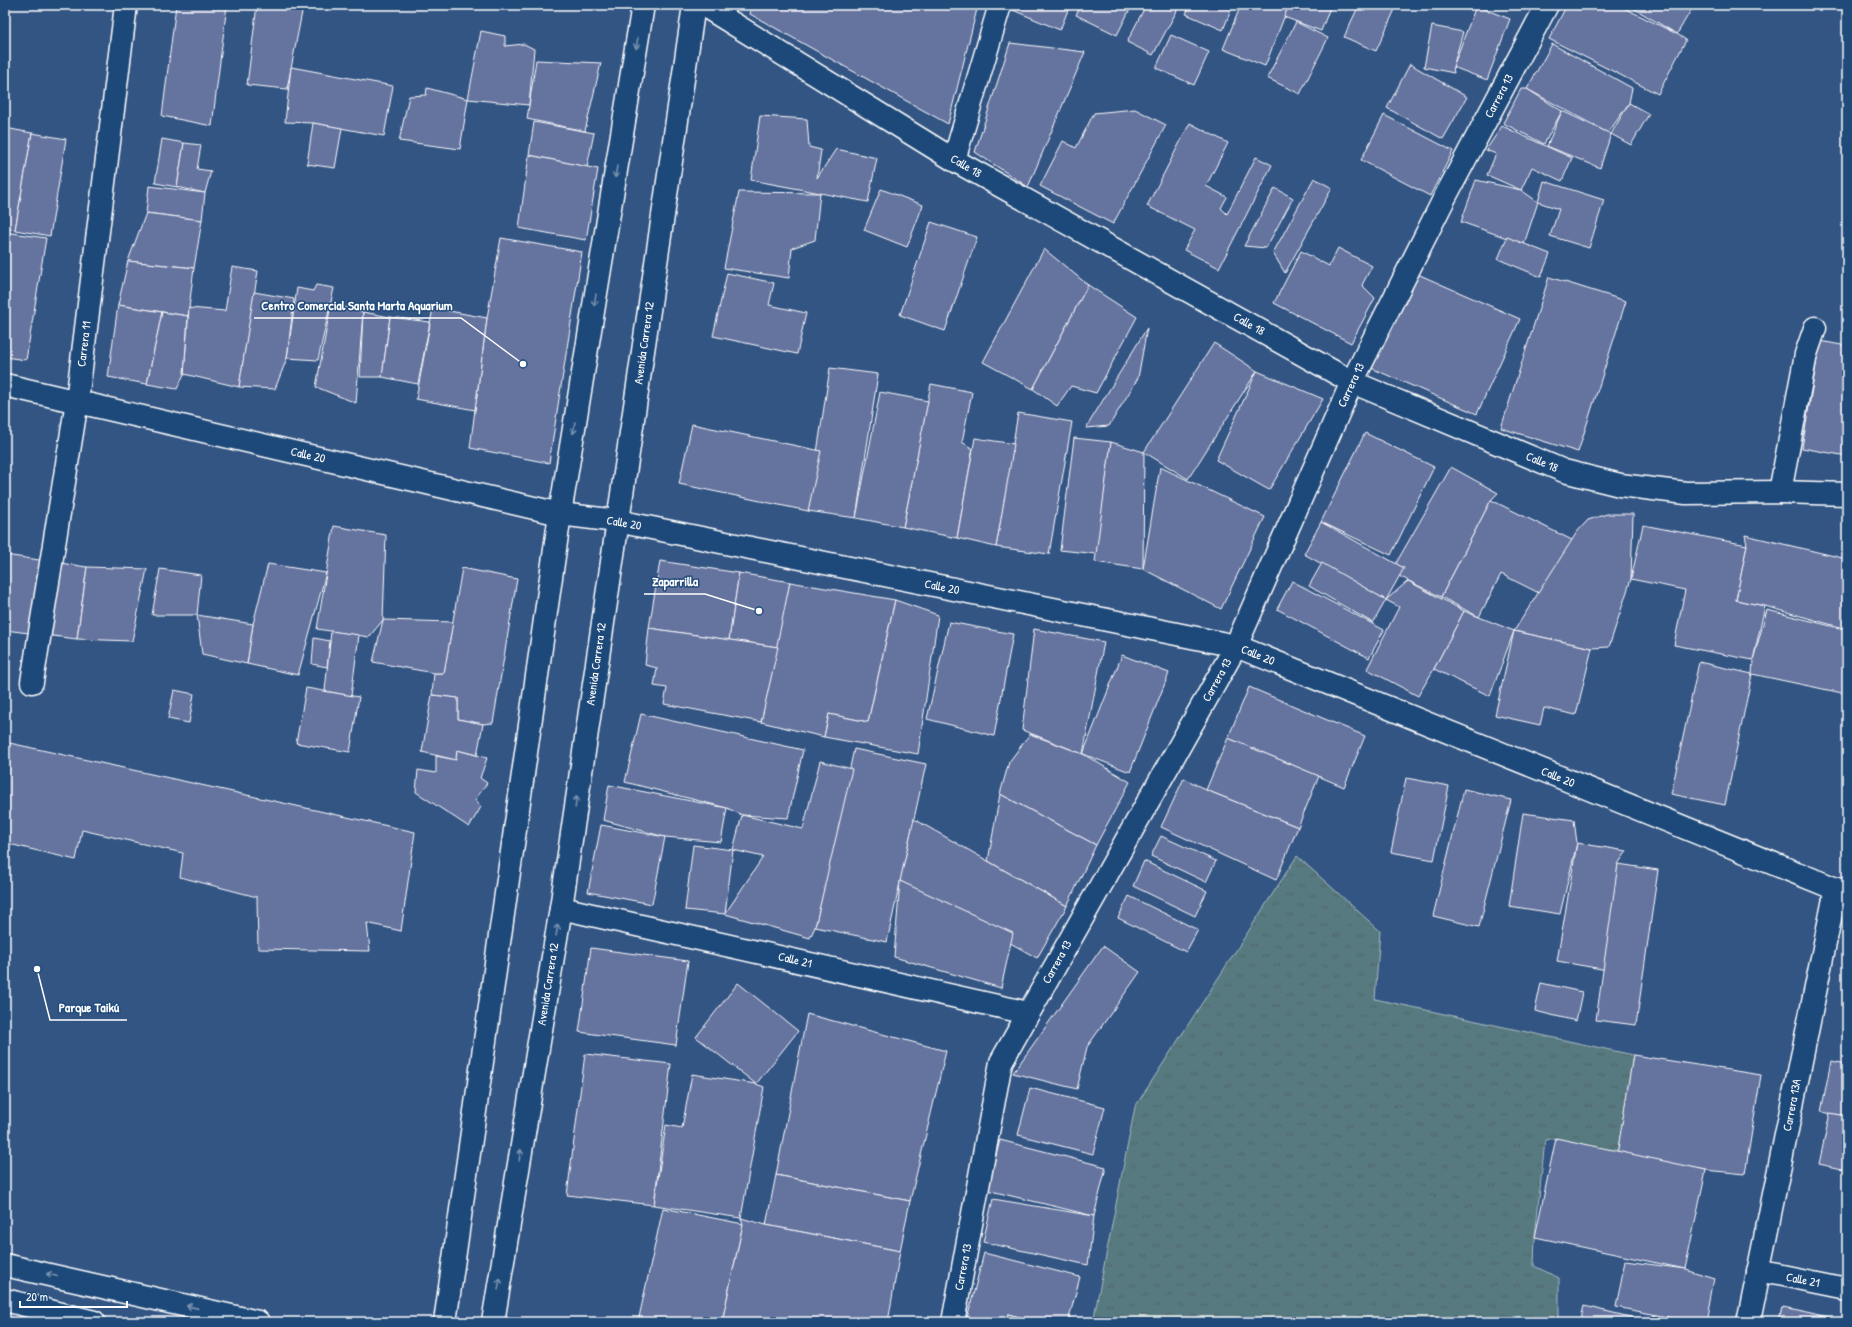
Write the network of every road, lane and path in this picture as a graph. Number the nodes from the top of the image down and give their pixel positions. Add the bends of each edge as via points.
1 (126, 5) edge
2 (643, 5) edge
3 (694, 5) edge
4 (703, 5) edge
5 (1000, 5) edge
6 (1542, 6) edge
7 (954, 160) junction
8 (1815, 328) dead end
9 (1352, 382) junction
10 (5, 385) edge
11 (77, 401) junction
12 (1780, 492) junction
13 (1847, 494) edge
14 (560, 514) junction
15 (617, 521) junction
16 (1236, 646) junction
17 (32, 682) dead end
18 (1841, 890) edge
19 (561, 908) junction
20 (1028, 1013) junction
21 (5, 1265) edge
22 (1758, 1271) junction
23 (1847, 1289) edge
24 (5, 1300) edge
25 (94, 1322) edge
26 (258, 1322) edge
27 (445, 1322) edge
28 (492, 1322) edge
29 (953, 1322) edge
30 (1748, 1322) edge

1 - 11 street, Carrera 11
2 -> 14 street
3 - 15 street, Avenida Carrera 12
4 - 7 street, Calle 18
5 - 7 street
6 - 9 street, Carrera 13
7 - 9 street, Calle 18
8 - 12 street via 1806,354
9 - 12 street, Calle 18 via 1564,471 1620,485 1686,493
9 - 16 street, Carrera 13
10 - 11 street, Calle 20
11 - 14 street, Calle 20
11 - 17 street, Carrera 11
12 - 13 street, Calle 18
14 - 15 street, Calle 20
14 - 27 street
15 - 16 street, Calle 20
19 -> 15 street, Avenida Carrera 12
16 - 18 street, Calle 20
16 - 20 street, Carrera 13
18 - 22 street, Carrera 13A
19 - 20 street, Calle 21
28 -> 19 street, Avenida Carrera 12
20 - 29 street, Carrera 13 via 1001,1062
26 -> 21 street
22 - 23 street, Calle 21
22 - 30 street, Carrera 13A
24 - 25 street

